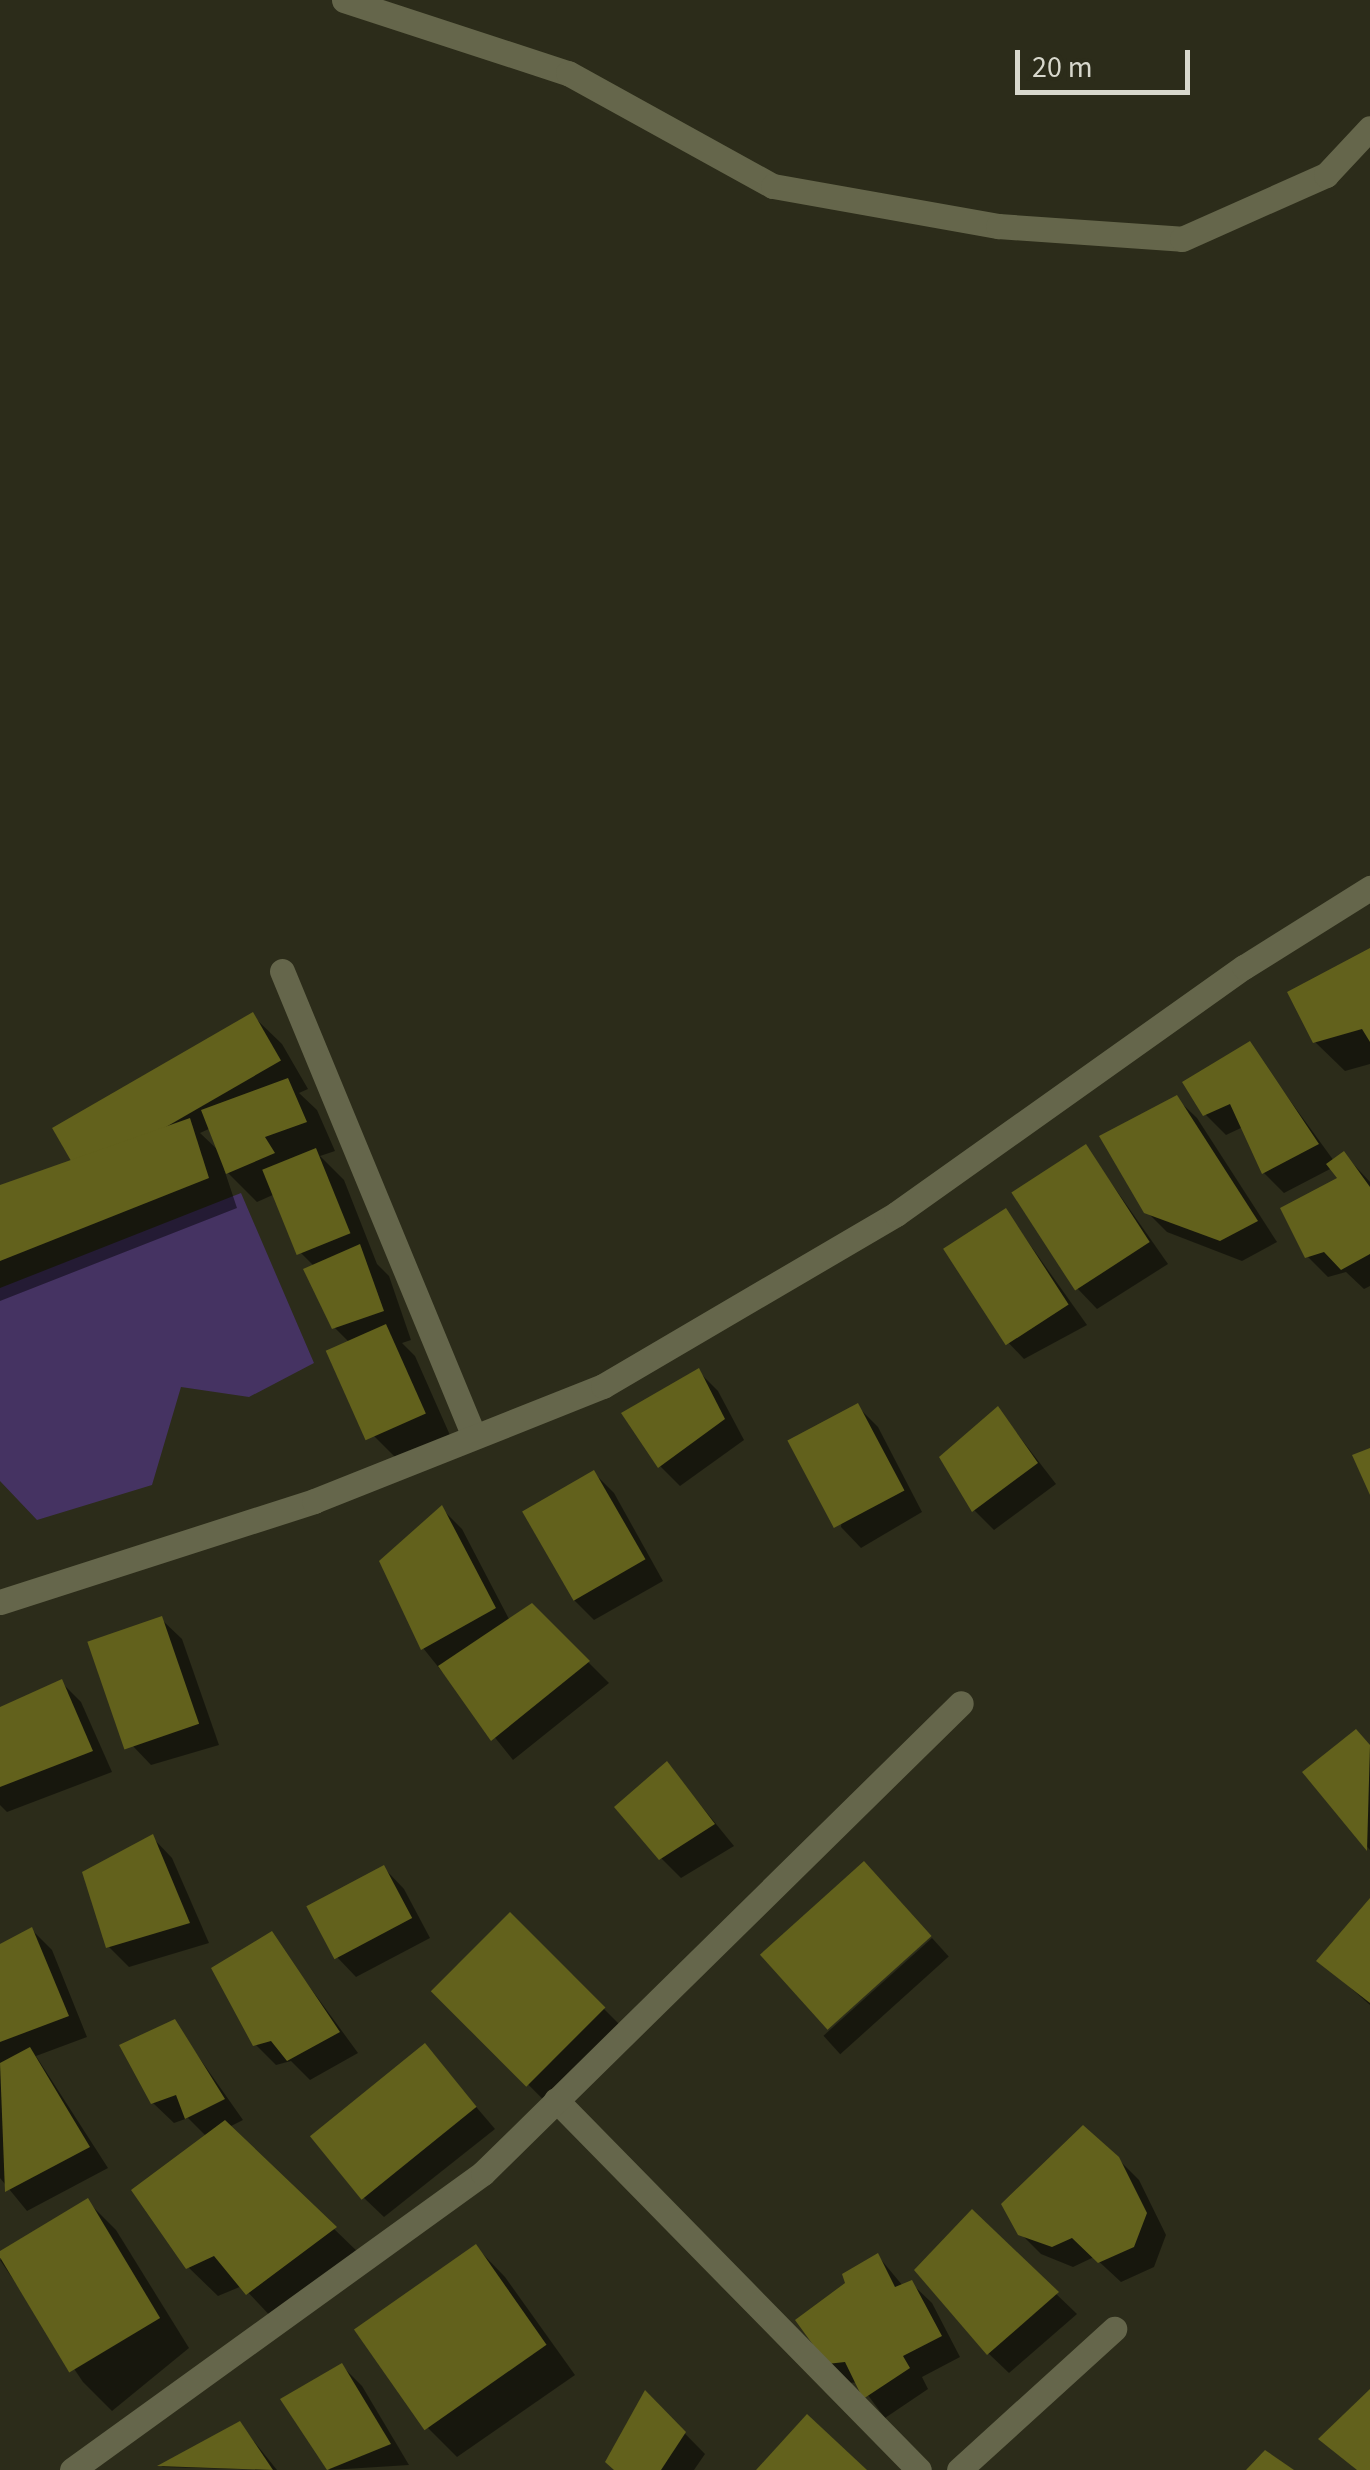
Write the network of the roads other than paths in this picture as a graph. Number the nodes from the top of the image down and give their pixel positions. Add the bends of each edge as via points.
1 (344, 0) edge
2 (1370, 128) edge
3 (1370, 888) edge
4 (282, 971) dead end
5 (473, 1434) junction
6 (0, 1602) edge
7 (960, 1703) dead end
8 (556, 2100) junction
9 (1114, 2329) dead end
10 (72, 2470) edge
11 (919, 2470) edge
12 (959, 2470) edge

1 - 2 street via 568,73 774,186 998,226 1182,240 1326,175
3 - 5 street via 1244,967 896,1214 603,1386
4 - 5 street
5 - 6 street via 314,1501
7 - 8 street
8 - 10 street via 484,2173
8 - 11 street
9 - 12 street

